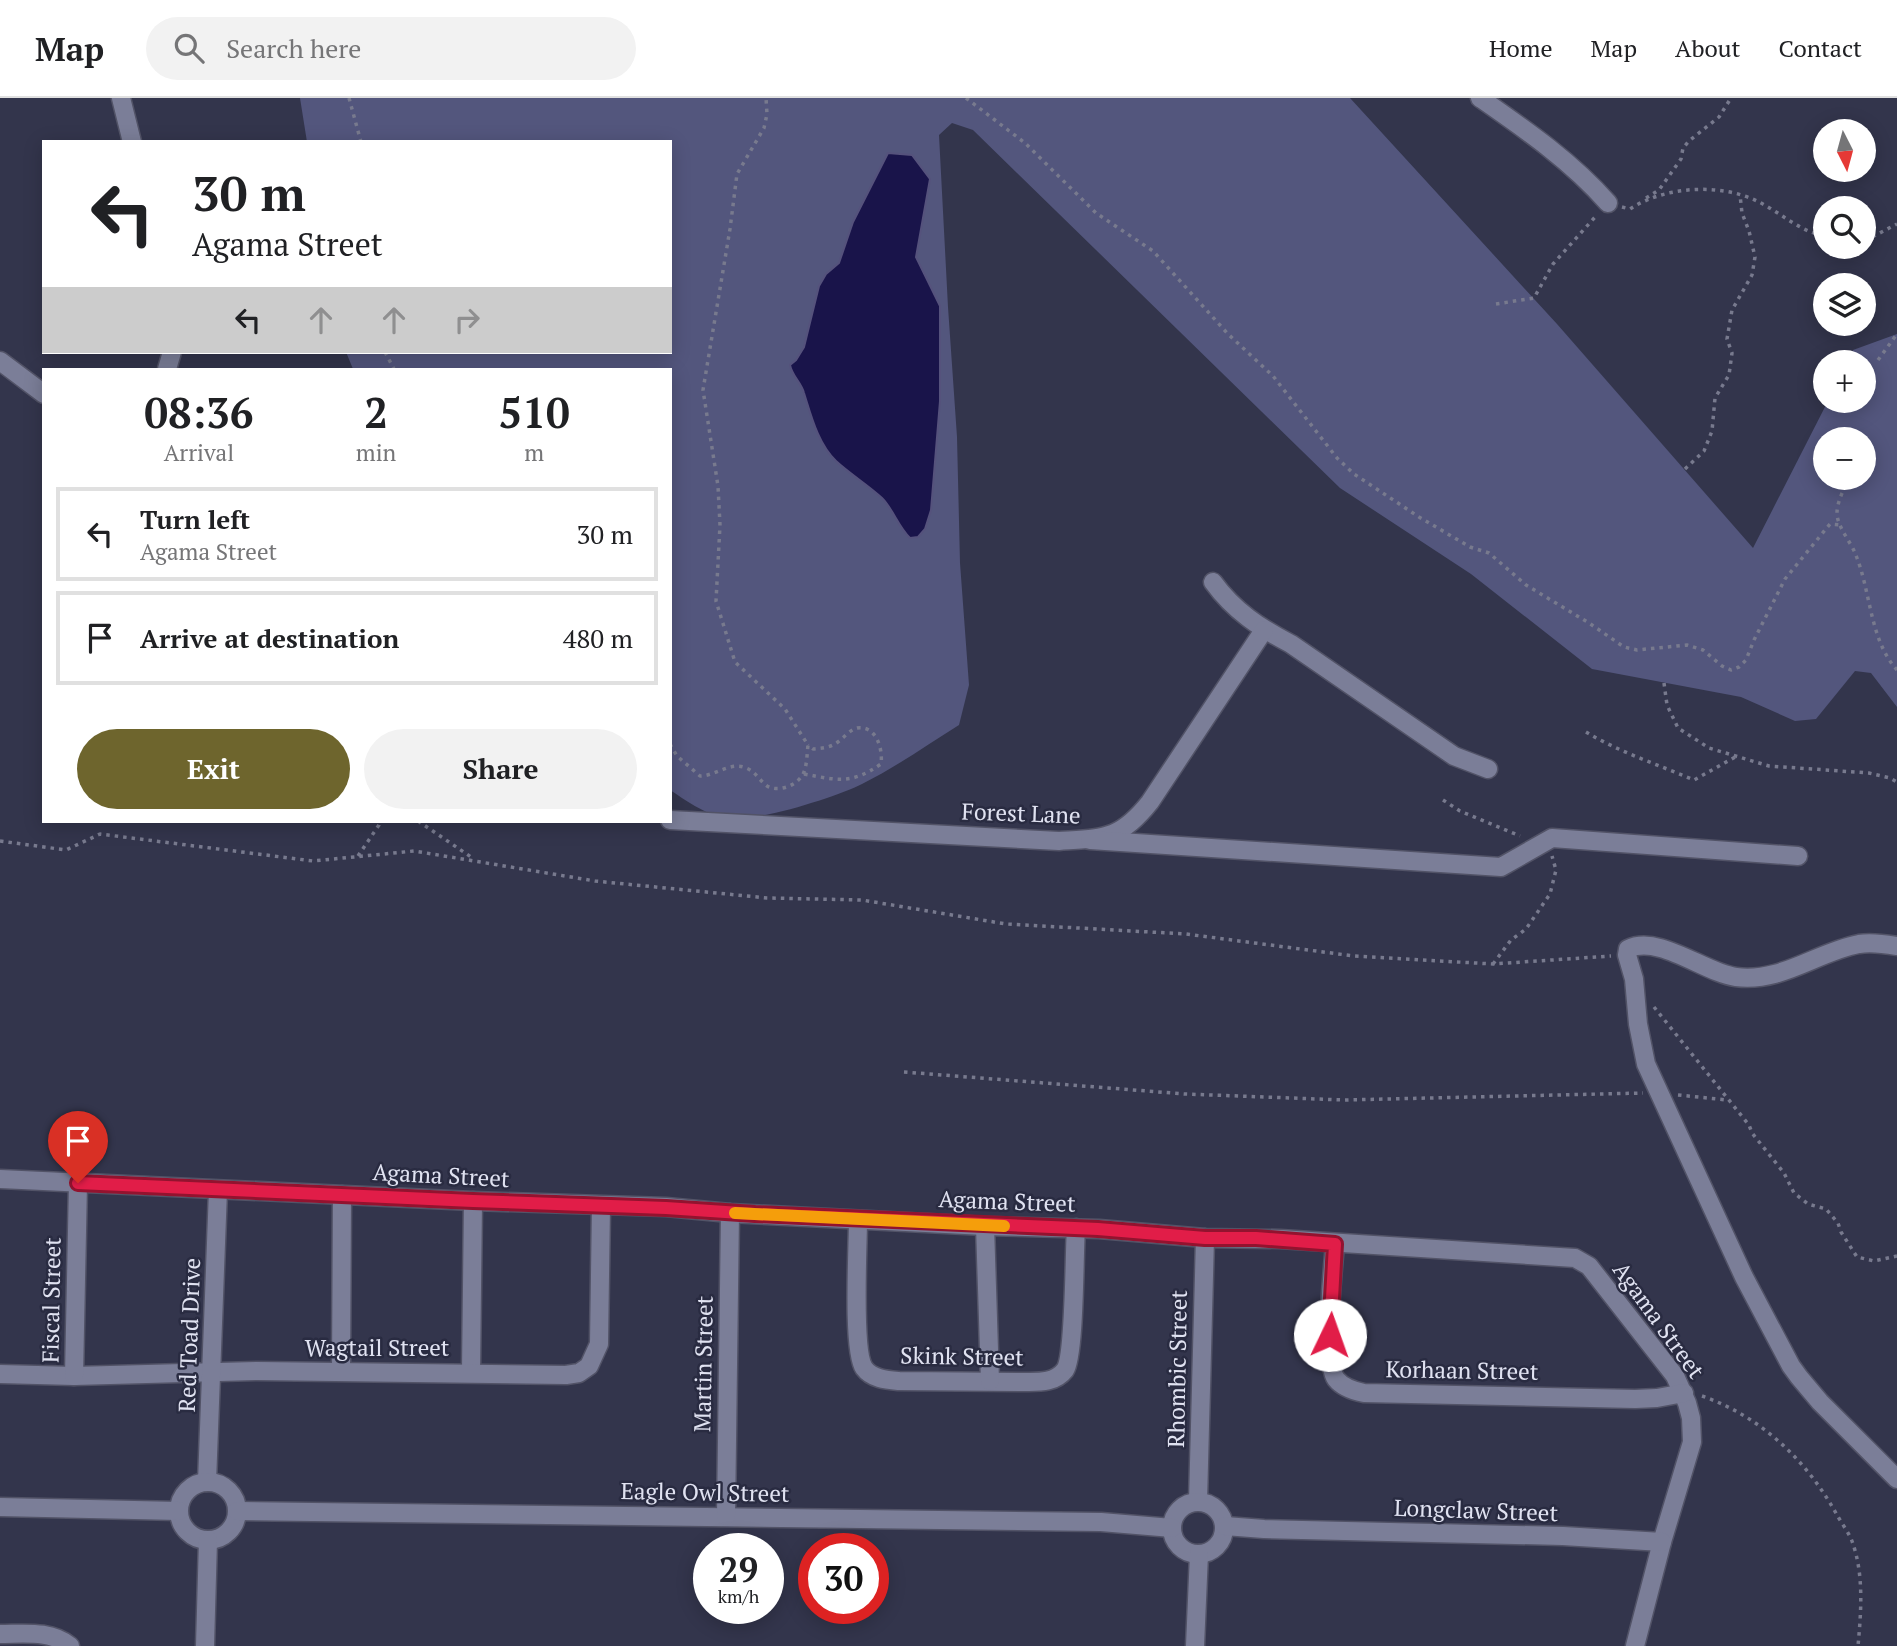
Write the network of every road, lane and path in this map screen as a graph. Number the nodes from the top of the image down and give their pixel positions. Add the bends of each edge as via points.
1 (121, 98) edge
2 (349, 98) edge
3 (766, 98) edge
4 (966, 98) edge
5 (1480, 98) edge
6 (1731, 98) edge
7 (132, 140) edge
8 (360, 140) edge
9 (1740, 195) junction
10 (1642, 201) junction
11 (1608, 203) junction
12 (1897, 224) edge
13 (1813, 233) edge
14 (1876, 235) edge
15 (1496, 304) dead end
16 (1897, 334) edge
17 (1878, 360) dead end
18 (0, 361) edge
19 (42, 392) edge
20 (1685, 470) dead end
21 (1844, 490) edge
22 (1841, 525) junction
23 (1213, 582) dead end
24 (1264, 631) junction
25 (1897, 670) edge
26 (1664, 683) dead end
27 (1586, 732) dead end
28 (808, 745) junction
29 (672, 747) edge
30 (1737, 756) junction
31 (1489, 769) dead end
32 (804, 774) junction
33 (1897, 782) edge
34 (672, 820) edge
35 (380, 823) edge
36 (421, 823) edge
37 (1090, 840) junction
38 (0, 841) edge
39 (358, 856) junction
40 (1798, 856) dead end
41 (477, 861) junction
42 (1897, 946) edge
43 (1627, 955) junction
44 (1649, 1003) dead end
45 (904, 1072) dead end
46 (1658, 1093) junction
47 (1727, 1100) junction
48 (0, 1179) edge
49 (78, 1183) junction
50 (218, 1190) junction
51 (342, 1195) junction
52 (473, 1201) junction
53 (601, 1206) junction
54 (730, 1213) junction
55 (858, 1220) junction
56 (985, 1226) junction
57 (1076, 1228) junction
58 (1205, 1238) junction
59 (1335, 1244) junction
60 (1897, 1256) edge
61 (341, 1371) junction
62 (471, 1372) junction
63 (0, 1374) edge
64 (213, 1374) junction
65 (74, 1376) junction
66 (990, 1381) junction
67 (1684, 1393) junction
68 (1897, 1479) edge
69 (207, 1482) junction
70 (1198, 1501) junction
71 (0, 1507) edge
72 (179, 1511) junction
73 (237, 1511) junction
74 (726, 1517) junction
75 (1225, 1526) junction
76 (1171, 1528) junction
77 (208, 1540) junction
78 (1662, 1542) junction
79 (1199, 1554) junction
80 (0, 1634) edge
81 (70, 1646) edge
82 (205, 1646) edge
83 (1195, 1646) edge
84 (1635, 1646) edge
85 (1858, 1646) edge

1 - 7 street
2 - 8 path
3 - 28 path via 764,128 737,174 703,390 718,486 716,601 735,662 785,709
4 - 22 path via 1025,143 1096,213 1153,251 1273,376 1353,474 1470,547 1489,553 1526,585 1624,648 1687,645 1703,650 1731,670 1739,667 1785,579 1830,524
5 - 11 street via 1544,143
6 - 10 path via 1719,117 1683,148 1681,159 1659,190
9 - 10 path via 1692,189
9 - 13 path
9 - 20 path via 1755,257 1752,275 1732,310 1727,339 1732,353 1729,376 1715,398 1712,431 1704,451
10 - 11 path via 1630,209
11 - 15 path via 1553,264 1534,298
12 - 14 path
16 - 17 path
18 - 19 street
21 - 22 path via 1837,515
22 - 25 path via 1858,562 1881,642
23 - 24 street via 1236,610
24 - 31 street via 1291,644 1454,756
24 - 37 street, Forest Lane via 1143,812 1119,832
26 - 30 path via 1667,705 1678,728 1709,748
27 - 30 path via 1658,768 1695,780
28 - 32 path
28 - 32 path via 813,749 832,746 855,728 863,728 878,740 881,764 858,778 841,781
29 - 32 path via 699,776 712,776 732,766 747,768 769,787 783,788
30 - 33 path via 1769,766 1869,773
34 - 37 street, Forest Lane
35 - 39 path
36 - 41 path
37 - 40 street via 1501,867 1552,838
38 - 39 path via 66,850 100,834 313,861
39 - 41 path via 414,851
41 - 43 path via 595,881 767,898 862,900 1006,924 1186,934 1354,956 1493,964
42 - 43 street via 1861,943 1763,978 1733,977 1651,946 1633,946
43 - 46 street via 1646,1064
44 - 47 path
45 - 46 path via 1185,1094 1344,1100
46 - 47 path
46 - 68 street via 1791,1366
47 - 60 path via 1784,1173 1794,1193 1808,1204 1826,1209 1857,1257 1874,1261
48 - 49 street, Agama Street
49 - 50 street, Agama Street
49 - 65 street, Fiscal Street
50 - 51 street, Agama Street
50 - 64 street, Red Toad Drive
51 - 52 street, Agama Street
51 - 61 street
52 - 53 street, Agama Street
52 - 62 street
53 - 54 street, Agama Street
53 - 62 street, Wagtail Street via 600,1344 589,1366 566,1375
54 - 55 street, Agama Street
54 - 74 street, Martin Street
55 - 56 street, Agama Street
55 - 66 street, Skink Street via 858,1339 866,1370 891,1380
56 - 57 street, Agama Street
56 - 66 street
57 - 58 street, Agama Street
57 - 66 street, Skink Street via 1066,1368 1044,1382
58 - 59 street, Agama Street
58 - 70 street, Rhombic Street
59 - 67 street, Agama Street via 1575,1258 1589,1266
59 - 67 street, Korhaan Street via 1330,1335 1333,1373 1355,1392 1635,1399
61 - 62 street, Wagtail Street
61 - 64 street, Wagtail Street
63 - 65 street, Wagtail Street
64 - 65 street, Wagtail Street
64 - 69 street, Red Toad Drive
67 - 78 street, Agama Street via 1692,1442
67 - 85 path via 1720,1403 1752,1419 1781,1441 1825,1494 1853,1543 1860,1591
69 - 72 street via 188,1491
69 - 73 street via 222,1486 233,1497
70 - 75 street via 1212,1505
70 - 76 street via 1184,1505
71 - 72 street
72 - 77 street via 193,1536
73 - 74 street, Eagle Owl Street
73 - 77 street via 229,1532
74 - 76 street, Eagle Owl Street via 1101,1522
75 - 78 street, Longclaw Street
75 - 79 street via 1222,1541
76 - 79 street via 1180,1547
77 - 82 street
78 - 84 street, Agama Street
79 - 83 street
80 - 81 street via 48,1634

